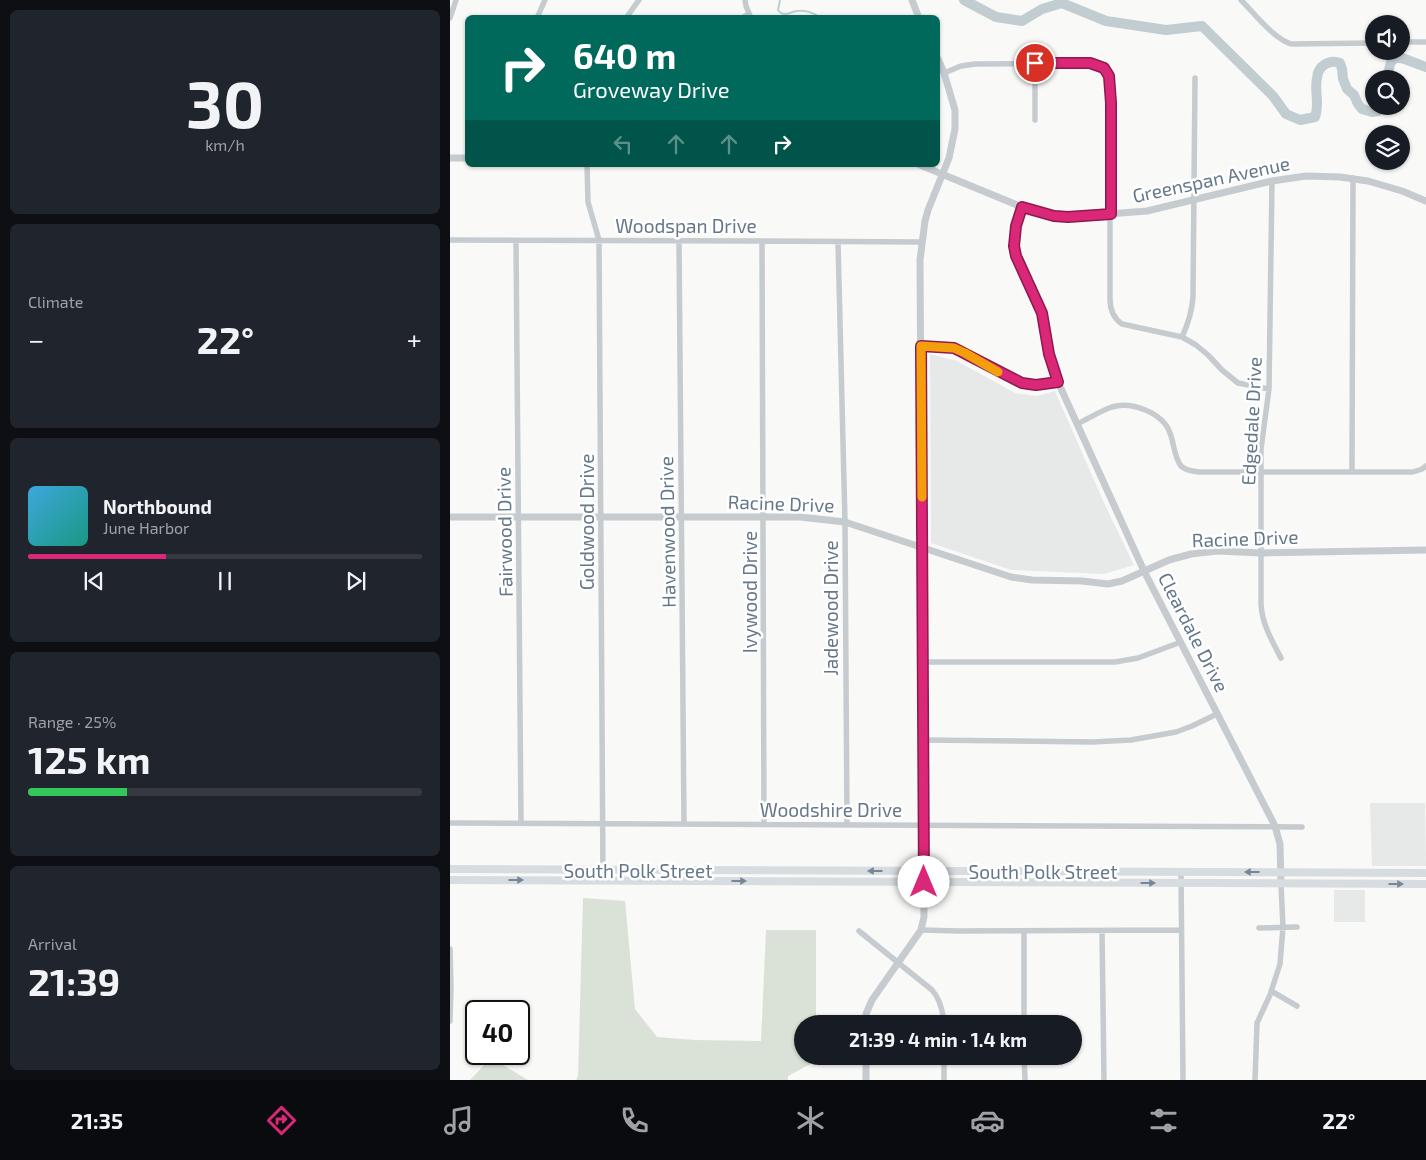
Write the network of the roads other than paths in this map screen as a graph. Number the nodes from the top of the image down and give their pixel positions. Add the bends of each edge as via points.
1 (456, 0) edge
2 (545, 0) edge
3 (639, 0) edge
4 (745, 0) edge
5 (912, 0) edge
6 (1241, 0) edge
7 (538, 15) edge
8 (628, 15) edge
9 (750, 15) edge
10 (919, 15) edge
11 (450, 18) edge
12 (1410, 42) edge
13 (1426, 42) edge
14 (1365, 43) edge
15 (1035, 63) junction
16 (940, 64) edge
17 (944, 73) junction
18 (1195, 78) dead end
19 (1036, 120) dead end
20 (450, 158) edge
21 (465, 158) edge
22 (587, 167) edge
23 (925, 167) edge
24 (943, 174) junction
25 (1353, 178) junction
26 (1272, 181) junction
27 (1194, 200) junction
28 (1426, 201) edge
29 (1022, 207) junction
30 (1111, 214) junction
31 (450, 240) edge
32 (599, 240) junction
33 (516, 241) junction
34 (679, 241) junction
35 (762, 241) junction
36 (838, 242) junction
37 (921, 242) junction
38 (1182, 337) junction
39 (921, 346) junction
40 (1058, 382) junction
41 (1269, 389) junction
42 (1077, 424) junction
43 (1426, 466) edge
44 (1261, 472) junction
45 (1352, 472) junction
46 (450, 517) edge
47 (518, 517) junction
48 (601, 517) junction
49 (682, 517) junction
50 (764, 517) junction
51 (845, 522) junction
52 (922, 546) junction
53 (1426, 550) edge
54 (1262, 553) junction
55 (1144, 571) junction
56 (1181, 642) junction
57 (1281, 658) dead end
58 (923, 662) junction
59 (1217, 714) junction
60 (923, 740) junction
61 (450, 823) edge
62 (521, 823) junction
63 (603, 823) junction
64 (684, 824) junction
65 (764, 824) junction
66 (847, 824) junction
67 (924, 825) junction
68 (1275, 826) junction
69 (1302, 826) dead end
70 (450, 869) edge
71 (499, 869) junction
72 (603, 869) junction
73 (777, 870) junction
74 (924, 871) junction
75 (1181, 872) junction
76 (1281, 872) junction
77 (1367, 873) junction
78 (1426, 873) edge
79 (450, 880) edge
80 (499, 880) junction
81 (603, 881) junction
82 (777, 882) junction
83 (924, 882) junction
84 (1181, 883) junction
85 (1281, 884) junction
86 (1367, 884) junction
87 (1426, 884) edge
88 (1283, 927) junction
89 (1298, 927) dead end
90 (1259, 928) dead end
91 (859, 930) dead end
92 (921, 930) junction
93 (1181, 930) junction
94 (1024, 931) junction
95 (1102, 931) junction
96 (450, 949) edge
97 (899, 962) junction
98 (1271, 991) junction
99 (1297, 1006) dead end
100 (866, 1015) edge
101 (943, 1015) edge
102 (1024, 1015) edge
103 (450, 1020) edge
104 (866, 1065) edge
105 (944, 1065) edge
106 (1024, 1065) edge
107 (866, 1080) edge
108 (944, 1080) edge
109 (1024, 1080) edge
110 (1104, 1080) edge
111 (1182, 1080) edge
112 (1255, 1080) edge

1 - 11 street
2 - 7 street
3 - 8 street
4 - 9 street
5 - 10 street
6 - 14 street via 1284,42
12 - 13 street
15 - 17 street via 975,64
15 - 19 street
15 - 30 street via 1090,63 1107,72 1110,81
16 - 17 street
17 - 24 street via 955,110 955,129
18 - 27 street
20 - 21 street
22 - 32 street, Goldwood Drive via 588,202
23 - 24 street, Greenspan Avenue
24 - 29 street, Greenspan Avenue
24 - 37 street via 928,210
25 - 26 street, Greenspan Avenue via 1306,176
25 - 28 street, Greenspan Avenue
25 - 45 street
26 - 27 street, Greenspan Avenue
26 - 41 street, Edgedale Drive
27 - 30 street, Greenspan Avenue via 1147,211
27 - 38 street via 1193,308
29 - 30 street, Greenspan Avenue via 1054,216
29 - 40 street, Cleardale Drive via 1016,226 1016,256 1042,313
30 - 38 street via 1110,305 1116,320 1130,327
31 - 33 street, Woodspan Drive
32 - 33 street, Woodspan Drive
32 - 34 street, Woodspan Drive
32 - 48 street, Goldwood Drive
33 - 47 street, Fairwood Drive
34 - 35 street, Woodspan Drive
34 - 49 street, Havenwood Drive
35 - 36 street, Woodspan Drive
35 - 50 street, Ivywood Drive
36 - 37 street, Woodspan Drive
36 - 51 street, Jadewood Drive
37 - 39 street
38 - 41 street via 1208,354 1238,383
39 - 40 street via 954,348 1022,383
39 - 52 street
40 - 42 street, Cleardale Drive
41 - 44 street, Edgedale Drive
42 - 44 street via 1112,407 1144,410 1165,424 1180,465 1185,469
42 - 55 street, Cleardale Drive
43 - 45 street via 1413,472
44 - 45 street
44 - 54 street, Edgedale Drive
46 - 47 street, Racine Drive
47 - 48 street, Racine Drive
47 - 62 street, Fairwood Drive
48 - 49 street, Racine Drive
48 - 63 street, Goldwood Drive
49 - 50 street, Racine Drive
49 - 64 street, Havenwood Drive
50 - 51 street, Racine Drive via 806,517
50 - 65 street, Ivywood Drive
51 - 52 street, Racine Drive
51 - 66 street, Jadewood Drive
52 - 55 street, Racine Drive via 1021,579 1108,584
52 - 58 street
53 - 54 street, Racine Drive
54 - 55 street, Racine Drive via 1217,551 1191,554
54 - 57 street, Edgedale Drive via 1262,612
55 - 56 street, Cleardale Drive
56 - 58 street via 1138,658 1115,662
56 - 59 street, Cleardale Drive
58 - 60 street
59 - 60 street via 1176,732 1131,740
59 - 68 street, Cleardale Drive
60 - 67 street
61 - 62 street, Woodshire Drive
62 - 63 street, Woodshire Drive
63 - 64 street, Woodshire Drive
63 - 72 street, Goldwood Drive
64 - 65 street, Woodshire Drive
65 - 66 street, Woodshire Drive
66 - 67 street, Woodshire Drive
67 - 68 street, Woodshire Drive
67 - 74 street
68 - 69 street, Woodshire Drive
68 - 76 street, Cleardale Drive via 1280,844
70 - 71 main road, South Polk Street
71 - 72 main road, South Polk Street
71 - 80 main road
72 - 73 main road, South Polk Street
72 - 81 street, Goldwood Drive
74 -> 73 main road, South Polk Street
73 - 82 main road
74 - 75 main road, South Polk Street
74 - 83 street
76 -> 75 main road, South Polk Street
75 - 84 street
76 - 77 main road, South Polk Street
76 - 85 street, Cleardale Drive
77 - 78 main road, South Polk Street
77 - 86 main road
79 - 80 main road, South Polk Street
80 -> 81 main road, South Polk Street
81 -> 82 main road, South Polk Street
82 - 83 main road, South Polk Street
83 -> 84 main road, South Polk Street
83 - 92 street
84 - 85 main road, South Polk Street
84 - 93 street
85 - 86 main road, South Polk Street
85 - 88 street, Cleardale Drive
86 -> 87 main road, South Polk Street
88 - 89 street
88 - 90 street
88 - 98 street, Cleardale Drive via 1280,964
91 - 97 street
92 - 94 street
92 - 97 street
93 - 95 street
93 - 111 street
94 - 95 street
94 - 102 street
95 - 110 street
96 - 103 street
97 - 100 street via 872,1000
97 - 101 street via 938,996
98 - 99 street
98 - 112 street, Cleardale Drive via 1258,1023
104 - 107 street
105 - 108 street
106 - 109 street

